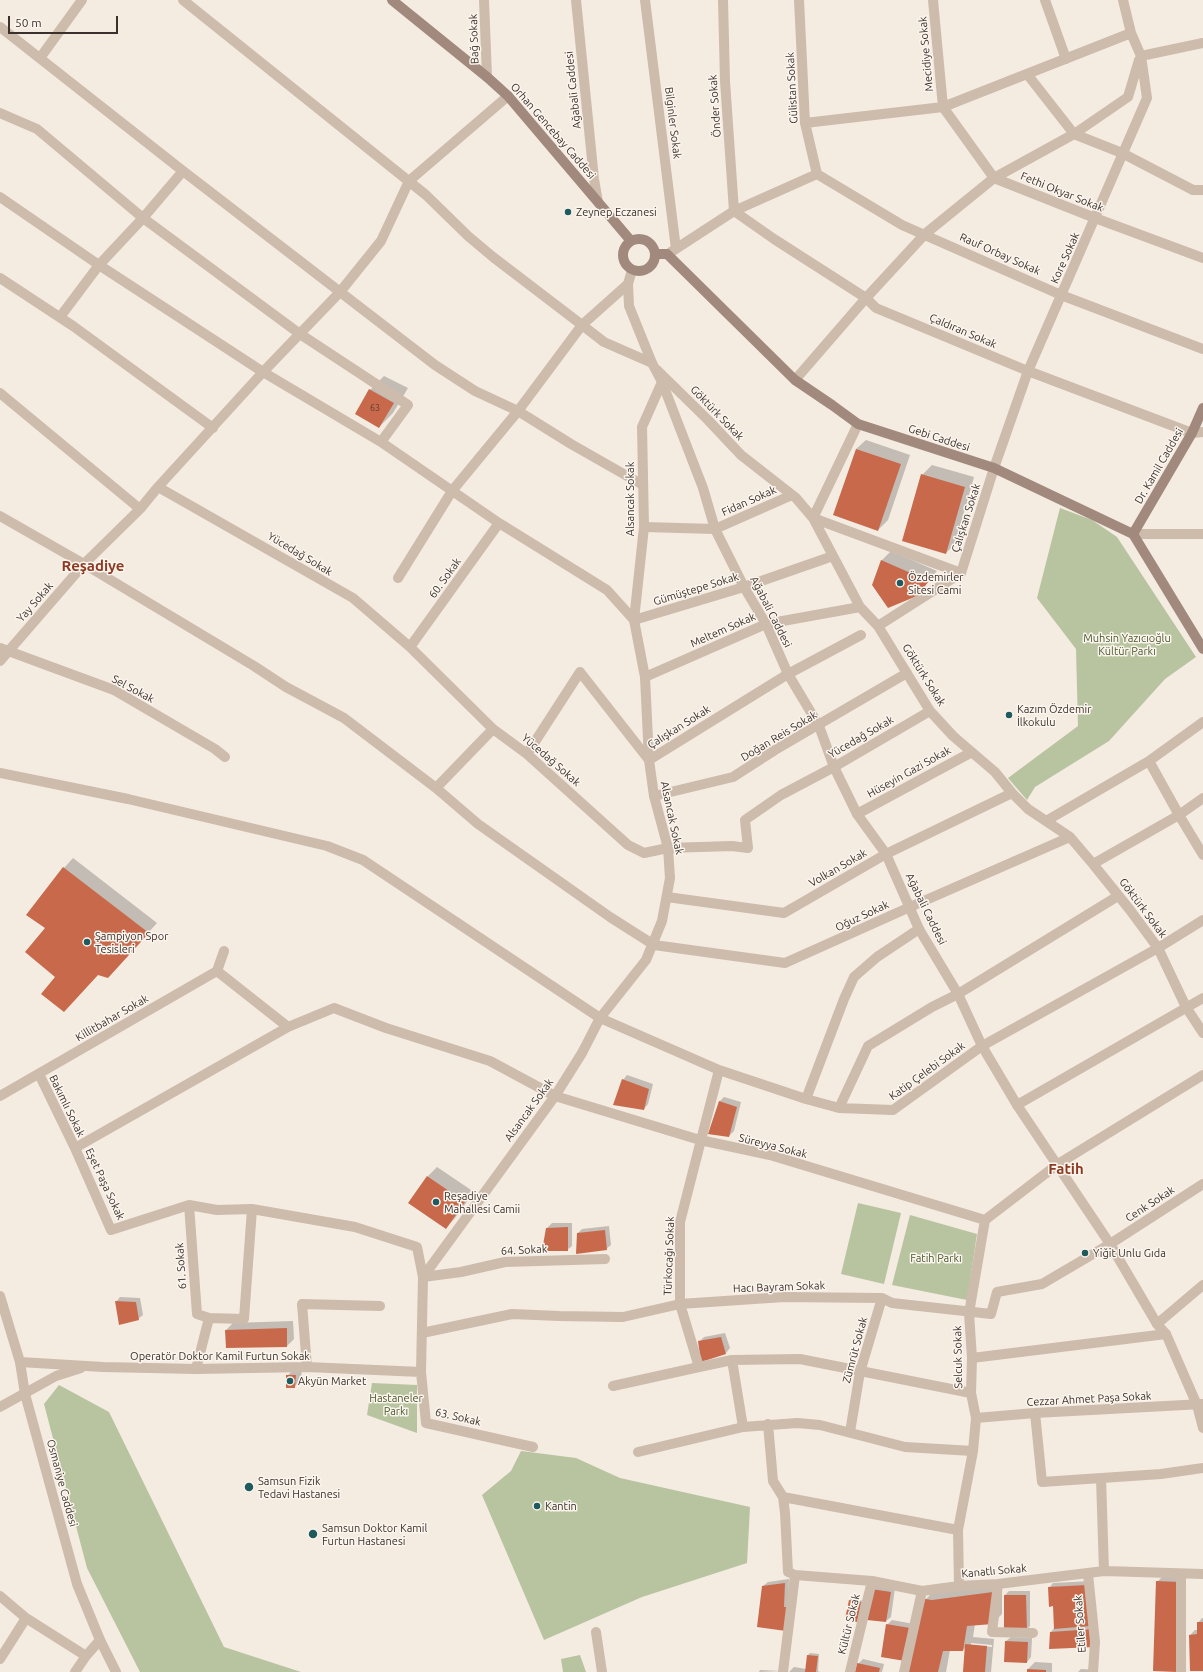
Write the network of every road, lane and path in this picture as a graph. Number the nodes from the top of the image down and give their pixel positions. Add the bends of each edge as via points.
1 (82, 0) edge
2 (183, 0) edge
3 (392, 0) edge
4 (484, 0) edge
5 (576, 0) edge
6 (645, 0) edge
7 (723, 0) edge
8 (799, 0) edge
9 (933, 0) edge
10 (1045, 0) edge
11 (1123, 0) edge
12 (0, 27) edge
13 (1131, 34) junction
14 (1203, 42) edge
15 (1141, 56) junction
16 (40, 58) junction
17 (1066, 59) junction
18 (1027, 74) junction
19 (487, 77) junction
20 (508, 96) junction
21 (943, 107) junction
22 (0, 113) edge
23 (805, 123) junction
24 (1074, 134) junction
25 (1122, 153) junction
26 (183, 171) junction
27 (817, 174) junction
28 (994, 178) junction
29 (409, 181) junction
30 (1203, 190) edge
31 (0, 197) edge
32 (598, 202) junction
33 (734, 211) junction
34 (143, 218) junction
35 (1095, 218) junction
36 (925, 234) junction
37 (631, 241) junction
38 (672, 252) junction
39 (656, 254) junction
40 (1203, 258) edge
41 (98, 265) junction
42 (632, 270) junction
43 (0, 278) edge
44 (628, 284) junction
45 (340, 292) junction
46 (1061, 295) junction
47 (866, 298) junction
48 (60, 317) junction
49 (582, 325) junction
50 (300, 334) junction
51 (1203, 349) edge
52 (653, 365) junction
53 (1028, 371) junction
54 (263, 372) junction
55 (795, 380) junction
56 (662, 382) junction
57 (0, 392) edge
58 (1203, 408) edge
59 (518, 411) junction
60 (858, 424) junction
61 (213, 428) junction
62 (1203, 432) edge
63 (1192, 433) junction
64 (381, 442) junction
65 (994, 468) junction
66 (643, 485) junction
67 (158, 487) junction
68 (452, 491) junction
69 (792, 495) junction
70 (140, 509) junction
71 (0, 516) edge
72 (813, 518) junction
73 (499, 523) junction
74 (644, 527) junction
75 (715, 529) junction
76 (1133, 534) junction
77 (1203, 534) edge
78 (832, 556) junction
79 (84, 564) junction
80 (961, 573) junction
81 (398, 578) dead end
82 (744, 587) junction
83 (860, 607) junction
84 (634, 620) junction
85 (766, 624) junction
86 (878, 626) junction
87 (861, 635) dead end
88 (410, 647) junction
89 (1203, 649) edge
90 (4, 650) edge
91 (0, 661) edge
92 (907, 673) junction
93 (788, 674) junction
94 (645, 677) junction
95 (930, 711) junction
96 (1203, 722) edge
97 (819, 726) junction
98 (494, 729) junction
99 (972, 752) junction
100 (527, 754) junction
101 (225, 757) dead end
102 (649, 760) junction
103 (1149, 761) junction
104 (834, 767) junction
105 (0, 773) edge
106 (436, 788) junction
107 (1012, 793) junction
108 (654, 796) junction
109 (1203, 798) edge
110 (857, 814) junction
111 (1179, 815) junction
112 (1046, 821) junction
113 (1070, 837) junction
114 (668, 848) junction
115 (886, 854) junction
116 (1203, 855) edge
117 (1093, 864) junction
118 (1118, 896) junction
119 (666, 897) junction
120 (910, 907) junction
121 (1203, 920) edge
122 (919, 929) junction
123 (654, 944) junction
124 (1158, 948) junction
125 (224, 951) dead end
126 (217, 971) junction
127 (958, 994) junction
128 (1203, 998) edge
129 (1186, 1007) junction
130 (600, 1018) junction
131 (288, 1027) junction
132 (1203, 1033) edge
133 (982, 1046) junction
134 (719, 1070) junction
135 (38, 1074) junction
136 (1203, 1075) edge
137 (0, 1096) edge
138 (555, 1096) junction
139 (806, 1099) junction
140 (1017, 1105) junction
141 (839, 1108) junction
142 (700, 1140) junction
143 (74, 1148) junction
144 (1058, 1164) junction
145 (1203, 1184) edge
146 (189, 1205) junction
147 (252, 1209) junction
148 (985, 1220) junction
149 (1110, 1244) junction
150 (604, 1259) dead end
151 (423, 1277) junction
152 (1203, 1285) edge
153 (0, 1296) edge
154 (882, 1298) junction
155 (680, 1304) junction
156 (380, 1306) dead end
157 (969, 1313) junction
158 (209, 1318) junction
159 (1157, 1324) junction
160 (422, 1333) junction
161 (1166, 1334) junction
162 (972, 1358) junction
163 (732, 1360) junction
164 (20, 1362) junction
165 (86, 1366) junction
166 (307, 1367) junction
167 (699, 1367) junction
168 (196, 1369) junction
169 (421, 1372) junction
170 (860, 1372) junction
171 (613, 1386) dead end
172 (970, 1393) junction
173 (25, 1394) junction
174 (1200, 1405) edge
175 (0, 1406) edge
176 (1035, 1413) junction
177 (976, 1418) junction
178 (768, 1424) junction
179 (743, 1427) junction
180 (1203, 1428) edge
181 (850, 1432) junction
182 (533, 1447) dead end
183 (973, 1451) junction
184 (638, 1452) dead end
185 (1203, 1468) edge
186 (1101, 1478) junction
187 (783, 1497) junction
188 (958, 1530) junction
189 (1104, 1571) junction
190 (791, 1574) junction
191 (1088, 1574) junction
192 (1182, 1574) junction
193 (1203, 1574) edge
194 (872, 1581) junction
195 (998, 1584) junction
196 (959, 1586) junction
197 (922, 1590) junction
198 (0, 1596) edge
199 (26, 1618) junction
200 (596, 1632) dead end
201 (1033, 1633) dead end
202 (100, 1640) junction
203 (86, 1656) junction
204 (0, 1659) edge
205 (75, 1672) edge
206 (116, 1672) edge
207 (602, 1672) edge
208 (783, 1672) edge
209 (850, 1672) edge
210 (904, 1672) edge
211 (1093, 1672) edge
212 (1181, 1672) edge

1 - 16 street
2 - 29 street
3 - 19 main road, Orhan Gencebay Caddesi
4 - 19 street, Bağ Sokak
5 - 32 street, Ağabali Caddesi
6 - 38 street, Bilginler Sokak
7 - 33 street, Önder Sokak via 725,81
8 - 23 street, Gülistan Sokak
9 - 21 street, Mecidiye Sokak
10 - 17 street
11 - 13 street
12 - 16 street
13 - 15 street, Kore Sokak
13 - 17 street
14 - 15 street
15 - 24 street via 1128,97
15 - 25 street, Kore Sokak via 1147,98
16 - 26 street
17 - 18 street
18 - 21 street
18 - 24 street
19 - 20 main road, Orhan Gencebay Caddesi
20 - 29 street
20 - 32 main road, Orhan Gencebay Caddesi
21 - 23 street
21 - 28 street
22 - 34 street via 37,129
23 - 27 street, Gülistan Sokak
24 - 25 street
24 - 28 street
25 - 30 street via 1193,190
25 - 35 street, Kore Sokak
26 - 34 street
26 - 45 street
27 - 33 street
27 - 36 street, Rauf Orbay Sokak via 902,225
28 - 35 street, Fethi Okyar Sokak
28 - 36 street
29 - 45 street, Yay Sokak via 381,241
29 - 49 street via 493,257
31 - 41 street
32 - 37 main road, Orhan Gencebay Caddesi
33 - 38 street
33 - 47 street, Çaldıran Sokak
34 - 41 street
34 - 50 street
35 - 40 street, Fethi Okyar Sokak
35 - 46 street, Kore Sokak
36 - 46 street, Rauf Orbay Sokak
36 - 47 street
37 - 39 main road via 639,238 647,240
37 - 42 main road via 625,247 623,256 625,264
38 - 39 main road
38 - 55 main road, Gebi Caddesi
39 - 42 main road via 652,265 643,271
41 - 48 street
41 - 54 street
42 - 44 street
43 - 48 street
44 - 49 street
44 - 52 street via 629,306
45 - 50 street, Yay Sokak
45 - 59 street via 475,391
46 - 51 street, Rauf Orbay Sokak
46 - 53 street, Kore Sokak
47 - 53 street, Çaldıran Sokak via 876,308
47 - 55 street
48 - 61 street
49 - 52 street via 604,342
49 - 59 street
50 - 54 street, Yay Sokak
50 - 64 street via 408,405
52 - 56 street
52 - 69 street, Göktürk Sokak via 741,455
53 - 63 street, Çaldıran Sokak
53 - 65 street, Kore Sokak
54 - 61 street, Yay Sokak
54 - 64 street
55 - 60 main road, Gebi Caddesi
56 - 66 street, Alsancak Sokak via 642,427
56 - 75 street, Ağabali Caddesi via 703,488
57 - 70 street
58 - 63 main road, Dr. Kamil Caddesi
59 - 66 street
59 - 68 street
60 - 65 main road, Gebi Caddesi
60 - 72 street
61 - 67 street, Yay Sokak
62 - 63 street, Çaldıran Sokak
63 - 76 main road, Dr. Kamil Caddesi
64 - 68 street
65 - 76 main road, Gebi Caddesi
65 - 80 street, Çalışkan Sokak
66 - 74 street, Alsancak Sokak
67 - 70 street, Yay Sokak
67 - 88 street, Yücedağ Sokak via 353,598
68 - 73 street
68 - 81 street
69 - 72 street, Göktürk Sokak
69 - 75 street, Fidan Sokak
70 - 79 street, Yay Sokak
71 - 79 street
72 - 78 street, Göktürk Sokak
72 - 80 street
73 - 84 street via 607,590
73 - 88 street, 60. Sokak
74 - 75 street
74 - 84 street, Alsancak Sokak
75 - 82 street, Ağabali Caddesi
76 - 77 street
76 - 89 main road
78 - 82 street, Gümüştepe Sokak
78 - 83 street, Göktürk Sokak
79 - 90 street, Yay Sokak
79 - 106 street via 286,687 344,718
80 - 86 street
82 - 84 street, Gümüştepe Sokak
82 - 85 street, Ağabali Caddesi
83 - 85 street, Meltem Sokak
83 - 86 street, Göktürk Sokak
84 - 94 street, Alsancak Sokak
85 - 93 street, Ağabali Caddesi
85 - 94 street, Meltem Sokak
86 - 92 street, Göktürk Sokak
87 - 93 street, Çalışkan Sokak
88 - 98 street, Yücedağ Sokak
90 - 91 street, Yay Sokak
90 - 101 street, Sel Sokak via 114,690
92 - 95 street, Göktürk Sokak
92 - 97 street, Doğan Reis Sokak
93 - 97 street, Ağabali Caddesi
93 - 102 street, Çalışkan Sokak
94 - 102 street, Alsancak Sokak
95 - 99 street, Göktürk Sokak
95 - 104 street, Yücedağ Sokak
96 - 103 street
97 - 104 street, Ağabali Caddesi
97 - 108 street, Doğan Reis Sokak via 775,750 734,777
98 - 100 street, Yücedağ Sokak
98 - 106 street
99 - 107 street, Göktürk Sokak via 995,772
99 - 110 street, Hüseyin Gazi Sokak
100 - 102 street, Çalışkan Sokak via 580,672
100 - 114 street, Yücedağ Sokak via 628,845 644,853
102 - 108 street, Alsancak Sokak
103 - 111 street
103 - 112 street
104 - 110 street, Ağabali Caddesi
104 - 114 street, Yücedağ Sokak via 781,795 745,820 748,848
105 - 130 street, Katip Çelebi Sokak via 128,799 327,846 363,860
106 - 123 street via 478,824 610,917
107 - 112 street, Göktürk Sokak via 1028,809
107 - 115 street, Volkan Sokak
108 - 114 street, Alsancak Sokak
109 - 111 street
110 - 115 street, Ağabali Caddesi
111 - 116 street
111 - 117 street
112 - 113 street, Göktürk Sokak
113 - 117 street, Göktürk Sokak
113 - 120 street, Oğuz Sokak
114 - 119 street, Alsancak Sokak via 670,878
115 - 119 street, Volkan Sokak via 784,913
115 - 120 street, Ağabali Caddesi
117 - 118 street, Göktürk Sokak
118 - 124 street, Göktürk Sokak
118 - 127 street
119 - 123 street, Alsancak Sokak via 662,921
120 - 122 street, Ağabali Caddesi
120 - 123 street, Oğuz Sokak via 785,963
121 - 124 street, Katip Çelebi Sokak
122 - 127 street, Ağabali Caddesi
122 - 139 street via 854,977
123 - 130 street, Alsancak Sokak via 646,960
124 - 129 street, Göktürk Sokak
124 - 133 street, Katip Çelebi Sokak
125 - 126 street
126 - 131 street
126 - 135 street, Killitbahar Sokak
127 - 133 street, Ağabali Caddesi
127 - 141 street via 868,1046
128 - 129 street
129 - 132 street, Göktürk Sokak
129 - 140 street
130 - 134 street, Katip Çelebi Sokak
130 - 138 street, Alsancak Sokak
131 - 138 street, Eşet Paşa Sokak via 334,1008 386,1028 490,1061
131 - 143 street, Eşet Paşa Sokak
133 - 140 street, Ağabali Caddesi
133 - 141 street, Katip Çelebi Sokak via 893,1110
134 - 139 street, Katip Çelebi Sokak
134 - 142 street, Türkocağı Sokak
135 - 137 street, Killitbahar Sokak
135 - 143 street, Bakımlı Sokak
136 - 144 street
138 - 142 street, Süreyya Sokak
138 - 151 street, Alsancak Sokak
139 - 141 street, Katip Çelebi Sokak
140 - 144 street, Ağabali Caddesi
142 - 148 street, Süreyya Sokak via 770,1155
142 - 155 street, Türkocağı Sokak via 680,1222
143 - 146 street, Eşet Paşa Sokak via 111,1230
144 - 148 street
144 - 149 street, Ağabali Caddesi
145 - 149 street, Cenk Sokak
146 - 147 street, Eşet Paşa Sokak via 217,1210
146 - 158 street, 61. Sokak via 197,1314
147 - 151 street, Eşet Paşa Sokak via 355,1226 417,1248
147 - 158 street via 244,1319
148 - 157 street, Selcuk Sokak
149 - 157 street, Hacı Bayram Sokak via 1042,1284 997,1292 991,1314
149 - 159 street, Ağabali Caddesi
150 - 151 street, 64. Sokak via 505,1262
151 - 160 street
152 - 159 street
153 - 164 street, Osmaniye Caddesi
154 - 155 street, Hacı Bayram Sokak via 784,1297
154 - 157 street, Hacı Bayram Sokak via 892,1303
154 - 170 street, Zümrüt Sokak
155 - 160 street, Hacı Bayram Sokak via 623,1317 512,1314
155 - 167 street, Türkocağı Sokak
156 - 166 street via 302,1304
157 - 162 street, Selcuk Sokak
158 - 168 street
159 - 161 street, Ağabali Caddesi
160 - 169 street
161 - 162 street
161 - 174 street, Ağabali Caddesi
162 - 172 street, Selcuk Sokak
163 - 167 street
163 - 170 street via 800,1359
163 - 179 street
164 - 165 street, Operatör Doktor Kamil Furtun Sokak
164 - 173 street, Osmaniye Caddesi
165 - 168 street, Operatör Doktor Kamil Furtun Sokak
165 - 173 street via 56,1376
166 - 168 street, Operatör Doktor Kamil Furtun Sokak
166 - 169 street, Operatör Doktor Kamil Furtun Sokak
167 - 171 street
169 - 182 street, 63. Sokak via 426,1423
170 - 172 street
170 - 181 street, Zümrüt Sokak
172 - 177 street, Selcuk Sokak
173 - 175 street
173 - 202 street, Osmaniye Caddesi via 77,1584
174 - 176 street, Cezzar Ahmet Paşa Sokak
174 - 180 street, Ağabali Caddesi
176 - 177 street, Cezzar Ahmet Paşa Sokak
176 - 186 street via 1042,1482
177 - 183 street, Selcuk Sokak
178 - 179 street
178 - 181 street via 820,1425
178 - 187 street via 773,1481
179 - 184 street
181 - 183 street via 905,1447
183 - 188 street, Selcuk Sokak
185 - 186 street
186 - 189 street
187 - 188 street
187 - 190 street
188 - 196 street, Selcuk Sokak
189 - 191 street, Kanatlı Sokak
189 - 192 street, Kanatlı Sokak
190 - 194 street, Kanatlı Sokak
190 - 208 street
191 - 195 street, Kanatlı Sokak
191 - 211 street, Etiler Sokak via 1095,1642
192 - 193 street, Kanatlı Sokak
192 - 212 street
194 - 197 street, Kanatlı Sokak
194 - 209 street, Kültür Sokak
195 - 196 street, Kanatlı Sokak
195 - 201 street via 992,1632
196 - 197 street, Kanatlı Sokak
197 - 210 street
198 - 199 street
199 - 203 street
199 - 204 street
200 - 207 street
202 - 203 street
202 - 206 street, Osmaniye Caddesi
203 - 205 street

